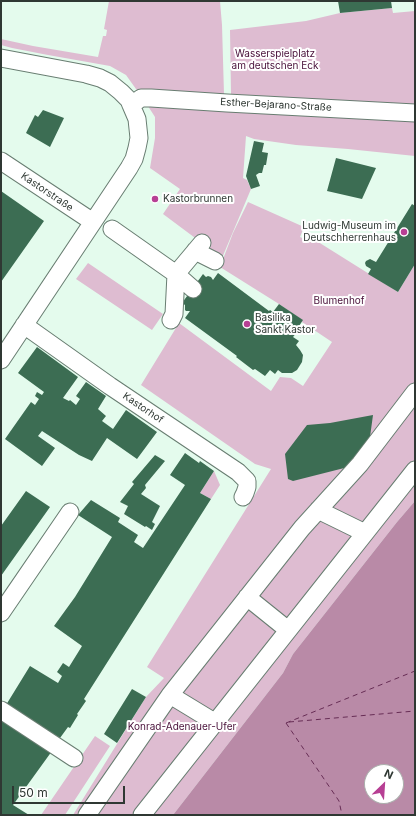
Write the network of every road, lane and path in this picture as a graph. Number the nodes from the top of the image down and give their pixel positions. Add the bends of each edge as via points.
1 (1, 58) edge
2 (134, 103) junction
3 (415, 112) edge
4 (1, 161) edge
5 (93, 222) junction
6 (112, 229) dead end
7 (215, 261) dead end
8 (176, 274) junction
9 (193, 288) dead end
10 (171, 320) dead end
11 (24, 325) junction
12 (3, 352) edge
13 (415, 392) edge
14 (415, 470) edge
15 (242, 497) dead end
16 (318, 510) junction
17 (70, 512) dead end
18 (365, 533) junction
19 (247, 597) junction
20 (1, 613) edge
21 (288, 630) junction
22 (170, 695) junction
23 (1, 710) edge
24 (216, 723) junction
25 (74, 758) dead end
26 (87, 815) edge
27 (142, 815) edge

1 - 2 street via 100,78
2 - 3 street, Esther-Bejarano-Straße via 141,98 151,98
2 - 5 street via 139,138 134,159
4 - 5 street, Kastorstraße
5 - 11 street
6 - 8 street
7 - 8 street via 198,247
8 - 9 street
8 - 10 street via 174,314
11 - 12 street
11 - 15 street, Kastorhof via 238,472 247,481
13 - 16 street via 360,464
14 - 18 street
16 - 18 street
16 - 19 street
17 - 20 street
18 - 21 street
19 - 21 street
19 - 22 street
21 - 24 street
22 - 24 street
22 - 26 street
23 - 25 street
24 - 27 street

